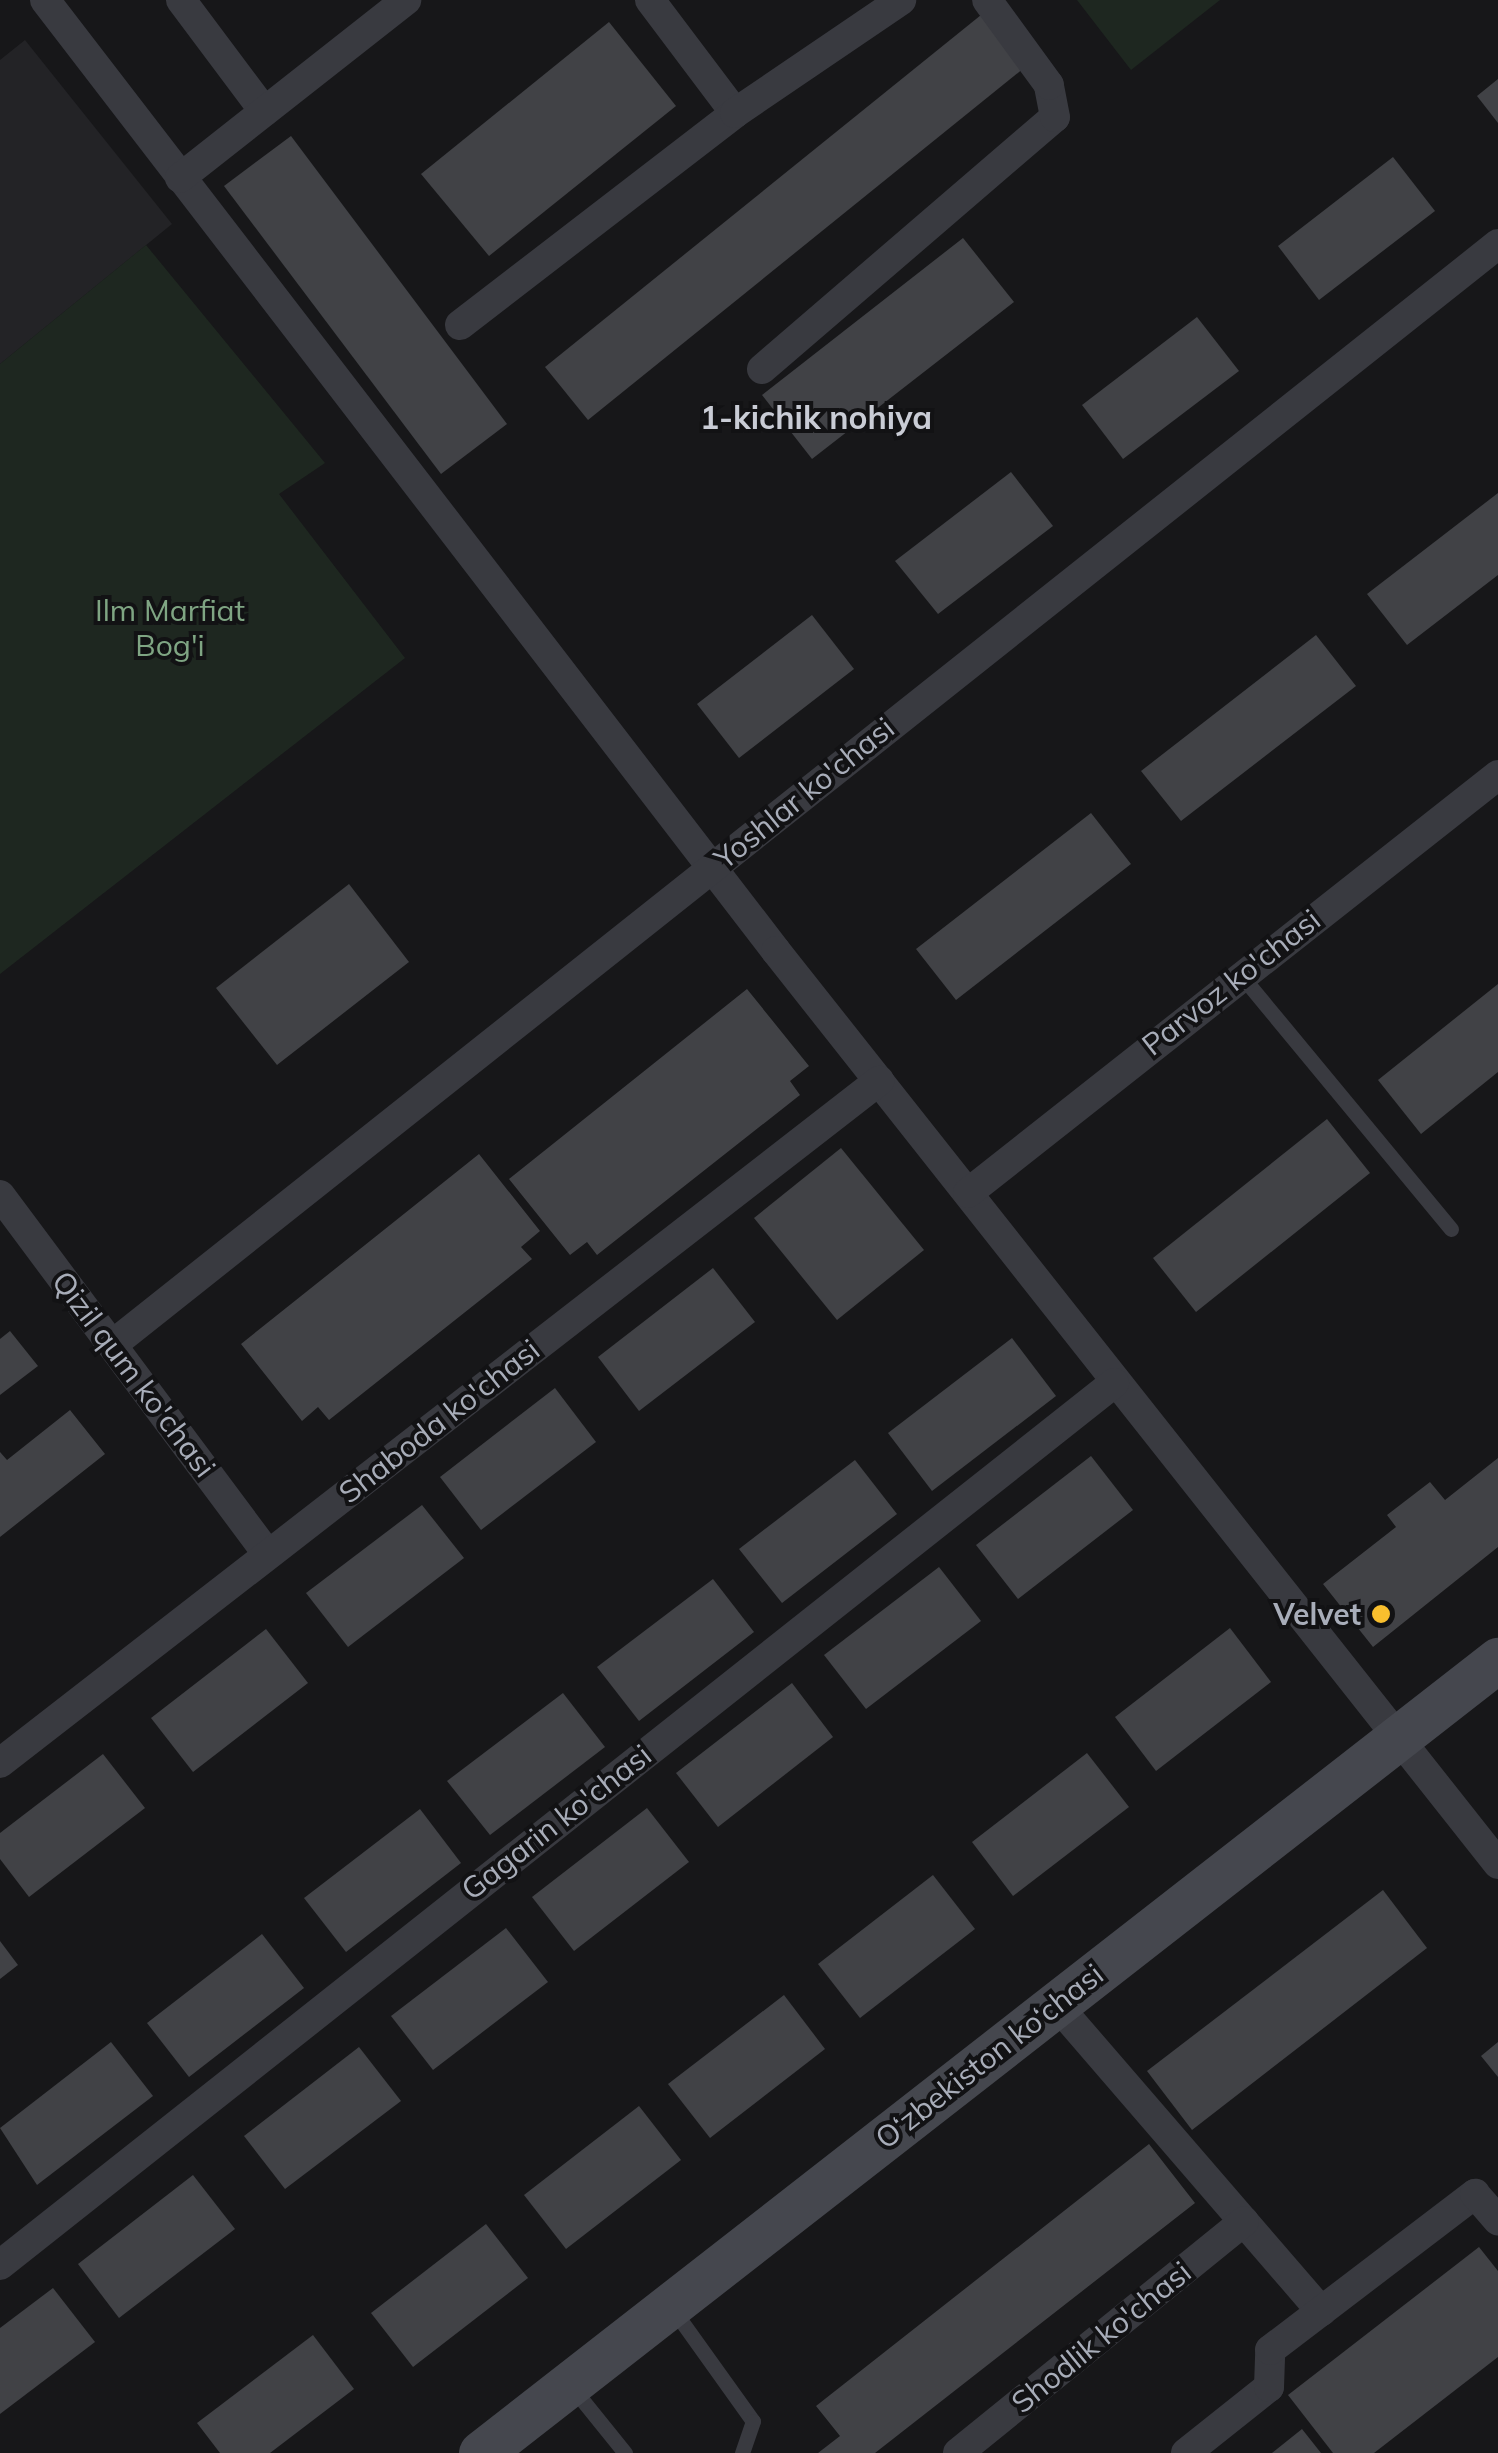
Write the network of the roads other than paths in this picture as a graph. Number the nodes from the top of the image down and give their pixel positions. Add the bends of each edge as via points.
1 (45, 0) edge
2 (181, 0) edge
3 (406, 0) edge
4 (650, 0) edge
5 (900, 0) edge
6 (987, 0) edge
7 (264, 111) junction
8 (735, 113) junction
9 (180, 178) junction
10 (1498, 244) edge
11 (460, 325) dead end
12 (762, 369) dead end
13 (1498, 775) edge
14 (712, 868) junction
15 (1240, 974) junction
16 (880, 1081) junction
17 (968, 1193) junction
18 (0, 1194) edge
19 (1451, 1228) dead end
20 (112, 1345) junction
21 (1114, 1382) junction
22 (268, 1554) junction
23 (1498, 1660) edge
24 (1397, 1738) junction
25 (0, 1763) edge
26 (1498, 1864) edge
27 (1056, 2004) junction
28 (1498, 2220) edge
29 (1244, 2222) junction
30 (0, 2265) edge
31 (670, 2305) junction
32 (1321, 2311) junction
33 (569, 2384) junction
34 (481, 2453) edge
35 (625, 2453) edge
36 (742, 2453) edge
37 (958, 2453) edge
38 (1186, 2453) edge

1 - 9 street
2 - 7 street
3 - 7 street
4 - 8 street
5 - 8 street
6 - 12 street via 1049,85 1056,117
7 - 9 street
8 - 11 street
9 - 14 street
10 - 14 street, Yoshlar ko'chasi
13 - 15 street, Parvoz ko'chasi
14 - 16 street
14 - 20 street, Yoshlar ko'chasi
15 - 17 street, Parvoz ko'chasi
15 - 19 lane
16 - 17 street
16 - 22 street, Shaboda ko'chasi
17 - 21 street
18 - 20 street, Qizil qum ko'chasi
20 - 22 street, Qizil qum ko'chasi
21 - 24 street
21 - 30 street, Gagarin ko'chasi
22 - 25 street, Shaboda ko'chasi
23 - 24 street, O‘zbekiston ko‘chasi
24 - 26 street
24 - 27 street, O‘zbekiston ko‘chasi
27 - 29 street
27 - 31 street, O‘zbekiston ko‘chasi
28 - 32 street via 1475,2194
29 - 32 street
29 - 37 street, Shodlik ko'chasi
31 - 33 street, O‘zbekiston ko‘chasi
31 - 36 lane via 753,2421
32 - 38 street via 1270,2350 1269,2387
33 - 34 street, O‘zbekiston ko‘chasi
33 - 35 lane

